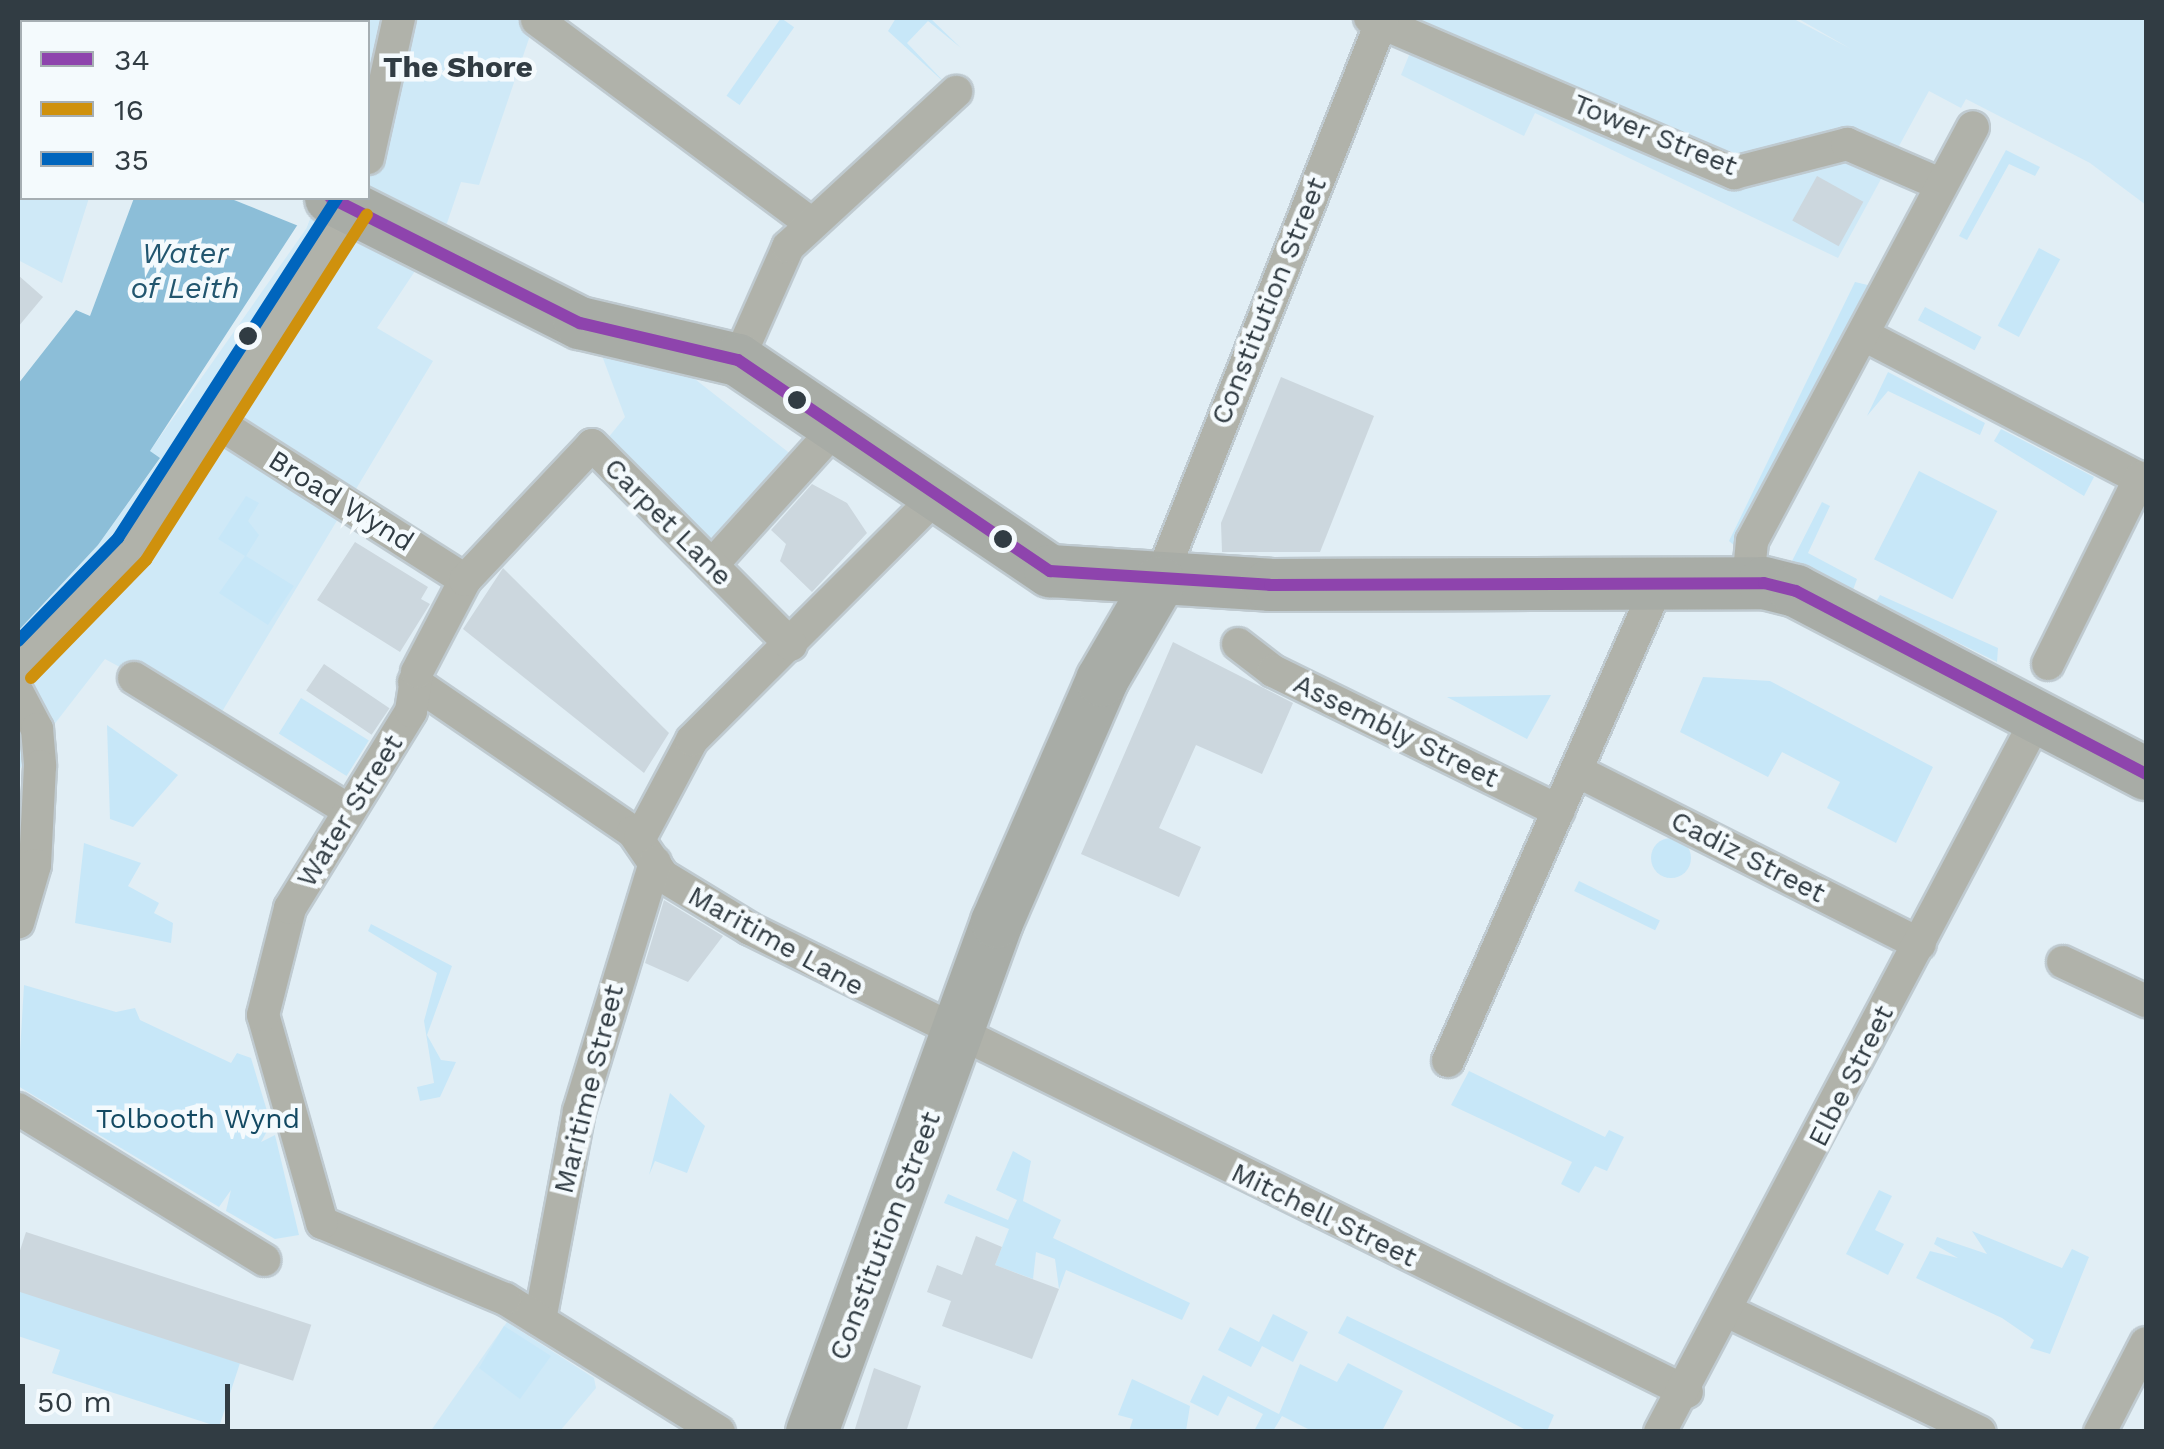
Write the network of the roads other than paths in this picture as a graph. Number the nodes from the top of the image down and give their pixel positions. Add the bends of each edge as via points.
1 (399, 18) edge
2 (1378, 18) edge
3 (537, 20) dead end
4 (956, 92) dead end
5 (370, 122) edge
6 (1973, 127) dead end
7 (1942, 185) junction
8 (345, 200) edge
9 (368, 200) edge
10 (812, 224) junction
11 (1864, 335) junction
12 (738, 360) junction
13 (217, 422) junction
14 (836, 428) junction
15 (2143, 480) edge
16 (936, 497) junction
17 (712, 566) junction
18 (465, 580) junction
19 (1158, 582) junction
20 (1658, 584) junction
21 (1763, 584) junction
22 (791, 644) junction
23 (1238, 644) dead end
24 (2048, 664) dead end
25 (18, 666) edge
26 (134, 678) dead end
27 (414, 682) junction
28 (18, 693) edge
29 (2038, 717) junction
30 (1576, 771) junction
31 (2146, 774) edge
32 (345, 808) junction
33 (1558, 811) junction
34 (647, 850) junction
35 (18, 923) edge
36 (1920, 944) junction
37 (2063, 962) dead end
38 (2146, 1001) edge
39 (960, 1041) junction
40 (1448, 1060) dead end
41 (18, 1109) edge
42 (264, 1260) dead end
43 (1729, 1312) junction
44 (540, 1320) junction
45 (2146, 1343) edge
46 (1687, 1392) junction
47 (719, 1432) edge
48 (812, 1432) edge
49 (1660, 1432) edge
50 (1980, 1432) edge
51 (2100, 1432) edge

1 - 5 street
2 - 7 street, Tower Street via 1734,173 1848,144
2 - 19 street, Constitution Street
3 - 10 street
4 - 10 street
6 - 7 street
7 - 11 street
8 - 13 street
9 - 12 main road via 580,322
10 - 12 street via 788,247
11 - 15 street
11 - 21 street via 1752,541
12 - 14 main road
13 - 18 street, Broad Wynd
13 - 25 street via 103,584
14 - 16 main road
14 - 17 street
15 - 24 street
16 - 19 main road via 1050,570
16 - 22 street, Maritime Street
17 - 18 street, Carpet Lane via 592,446
17 - 22 street, Carpet Lane
18 - 27 street, Water Street
19 - 20 main road
19 - 39 main road, Constitution Street via 1132,686 1030,927
20 - 21 main road
20 - 30 street
21 - 29 main road
22 - 34 street, Maritime Street via 692,740
23 - 33 street, Assembly Street via 1273,671
26 - 32 street
27 - 32 street, Water Street via 411,711
27 - 34 street, Maritime Lane
28 - 35 street via 37,729 40,766 35,865
29 - 31 main road
29 - 36 street, Elbe Street
30 - 33 street
30 - 36 street, Cadiz Street
32 - 44 street, Water Street via 290,908 263,1024 322,1224
33 - 40 street
34 - 39 street, Maritime Lane via 750,930
34 - 44 street, Maritime Street via 579,1111
36 - 43 street, Elbe Street
37 - 38 street
39 - 46 street, Mitchell Street
39 - 48 main road, Constitution Street
41 - 42 street
43 - 46 street, Elbe Street
43 - 50 street
44 - 47 street
45 - 51 street
46 - 49 street, Elbe Street

